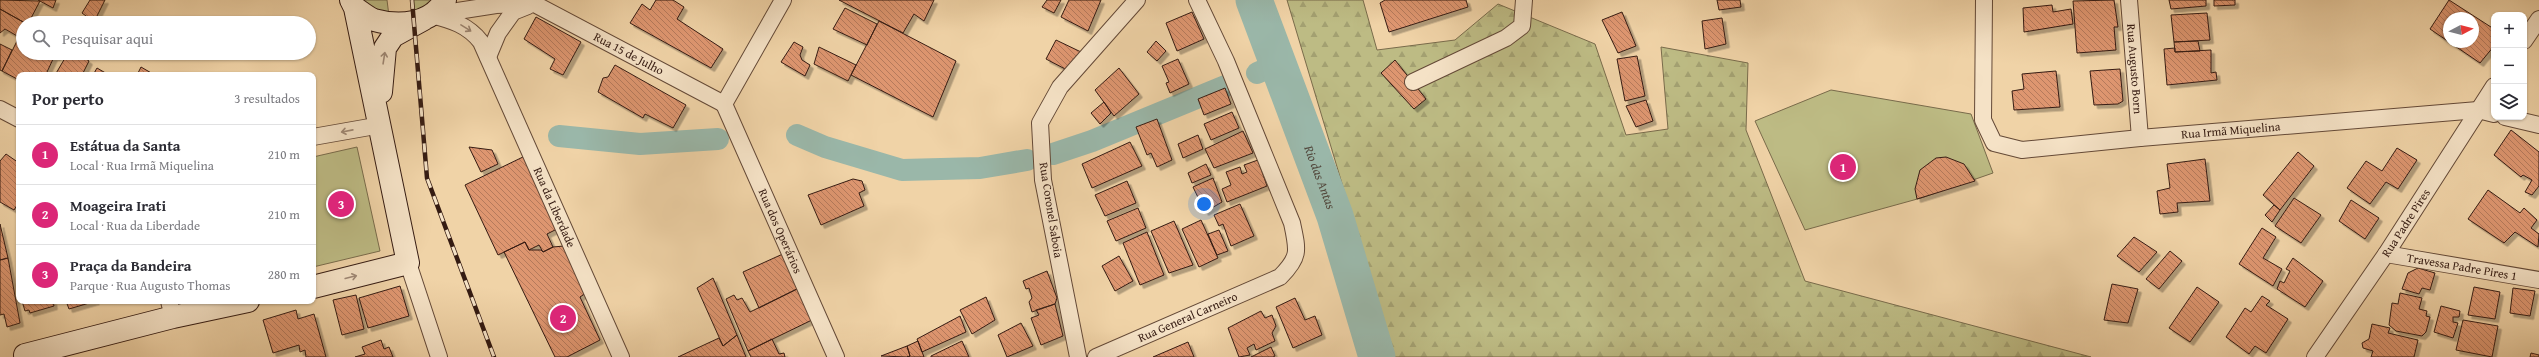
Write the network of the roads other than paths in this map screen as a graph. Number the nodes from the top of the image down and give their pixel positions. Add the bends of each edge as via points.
1 (783, 0) edge
2 (1137, 0) edge
3 (1197, 0) edge
4 (1524, 0) edge
5 (1984, 0) edge
6 (2129, 0) edge
7 (530, 2) edge
8 (353, 4) edge
9 (433, 11) edge
10 (2539, 19) edge
11 (2527, 37) edge
12 (488, 57) junction
13 (1413, 82) dead end
14 (2491, 90) edge
15 (724, 104) junction
16 (0, 109) edge
17 (2478, 110) junction
18 (2491, 113) edge
19 (16, 117) edge
20 (2518, 120) edge
21 (381, 125) junction
22 (2539, 125) edge
23 (316, 136) edge
24 (2140, 138) junction
25 (2386, 254) junction
26 (408, 263) junction
27 (2539, 280) edge
28 (316, 286) edge
29 (219, 304) edge
30 (171, 309) edge
31 (23, 356) edge
32 (439, 357) edge
33 (621, 357) edge
34 (836, 357) edge
35 (1078, 357) edge
36 (1096, 357) edge
37 (2315, 357) edge

1 - 15 street
2 - 35 street, Rua Coronel Saboia via 1060,87 1040,123 1043,180
3 - 36 street, Rua General Carneiro via 1226,61 1292,223 1297,247 1293,264 1280,278
4 - 13 street via 1522,26 1506,38
5 - 24 street, Rua Irmã Miquelina via 1983,120 1994,143 2022,150
6 - 24 street, Rua Augusto Born
7 - 9 street, Rua 15 de Julho
7 - 12 street via 514,12 498,34
7 - 15 street, Rua 15 de Julho
8 - 9 street via 373,20 405,24
8 - 21 street
9 -> 12 street, Rua da Liberdade via 474,32
21 -> 9 street via 385,48 393,36
10 - 11 street
12 - 33 street, Rua da Liberdade
14 - 17 street, Rua Padre Pires
15 - 34 street, Rua dos Operários
16 - 19 street
17 - 18 street, Rua Irmã Miquelina
17 - 24 street, Rua Irmã Miquelina
17 - 25 street, Rua Padre Pires
20 - 22 street
21 -> 23 street
21 - 26 street
25 - 27 street, Travessa Padre Pires 1
25 - 37 street, Rua Padre Pires
28 -> 26 street
26 - 32 street
29 - 30 street
30 - 31 street

